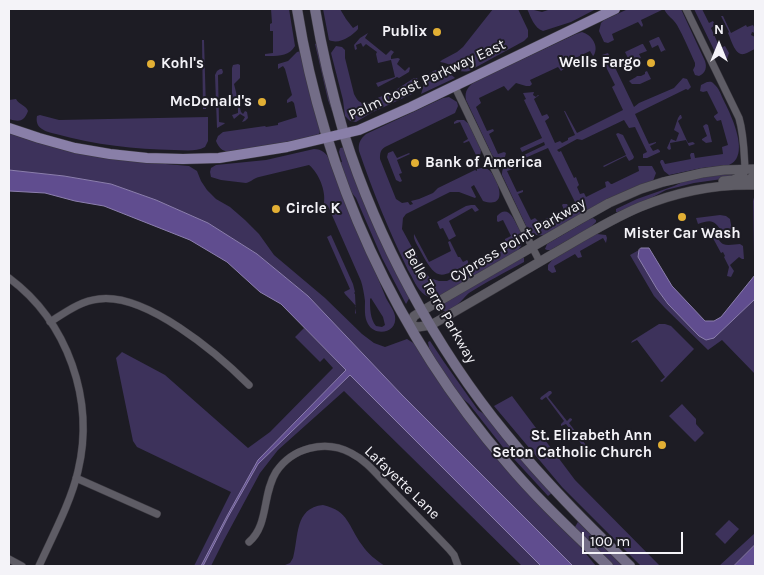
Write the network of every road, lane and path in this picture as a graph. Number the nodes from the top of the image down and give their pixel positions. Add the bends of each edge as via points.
1 (297, 9) edge
2 (315, 9) edge
3 (614, 9) edge
4 (686, 9) edge
5 (454, 85) junction
6 (9, 128) edge
7 (344, 133) junction
8 (327, 138) junction
9 (745, 168) junction
10 (755, 169) edge
11 (755, 176) edge
12 (744, 185) junction
13 (755, 185) edge
14 (650, 203) junction
15 (532, 247) junction
16 (540, 262) junction
17 (9, 278) edge
18 (422, 311) junction
19 (50, 322) junction
20 (409, 325) junction
21 (431, 325) junction
22 (249, 385) dead end
23 (76, 478) junction
24 (157, 514) dead end
25 (249, 542) dead end
26 (9, 559) edge
27 (22, 566) edge
28 (39, 566) edge
29 (458, 566) edge
30 (608, 566) edge
31 (630, 566) edge

1 - 8 main road
2 - 7 main road, Belle Terre Parkway
3 - 5 main road, Palm Coast Parkway East
4 - 9 street via 739,118
5 - 7 main road, Palm Coast Parkway East
5 - 15 street
6 - 8 main road, Palm Coast Parkway East via 86,150 172,159 243,155
7 - 8 main road, Palm Coast Parkway East
7 - 18 main road, Belle Terre Parkway via 378,221
8 - 20 main road via 356,220
9 - 10 street, Cypress Point Parkway
9 - 14 street via 741,176 732,180 668,192
9 - 15 street, Cypress Point Parkway via 688,175 641,189
11 - 12 street
12 - 13 street, Cypress Point Parkway
12 - 14 street, Cypress Point Parkway via 704,189
14 - 16 street, Cypress Point Parkway
15 - 16 street
15 - 18 street, Cypress Point Parkway
16 - 21 street, Cypress Point Parkway
17 - 19 street
18 - 20 street, Cypress Point Parkway
18 - 21 main road, Belle Terre Parkway
19 - 22 street via 76,305 91,300 110,298 128,302 189,334
19 - 23 street via 69,355 81,394 83,439
20 - 21 street
20 - 30 main road via 442,379 491,444 523,481
21 - 31 main road, Belle Terre Parkway via 478,397 521,452
23 - 24 street
23 - 28 street
25 - 29 street, Lafayette Lane via 258,532 269,487 280,467 300,451 326,446 347,451 364,462 450,550
26 - 27 street

